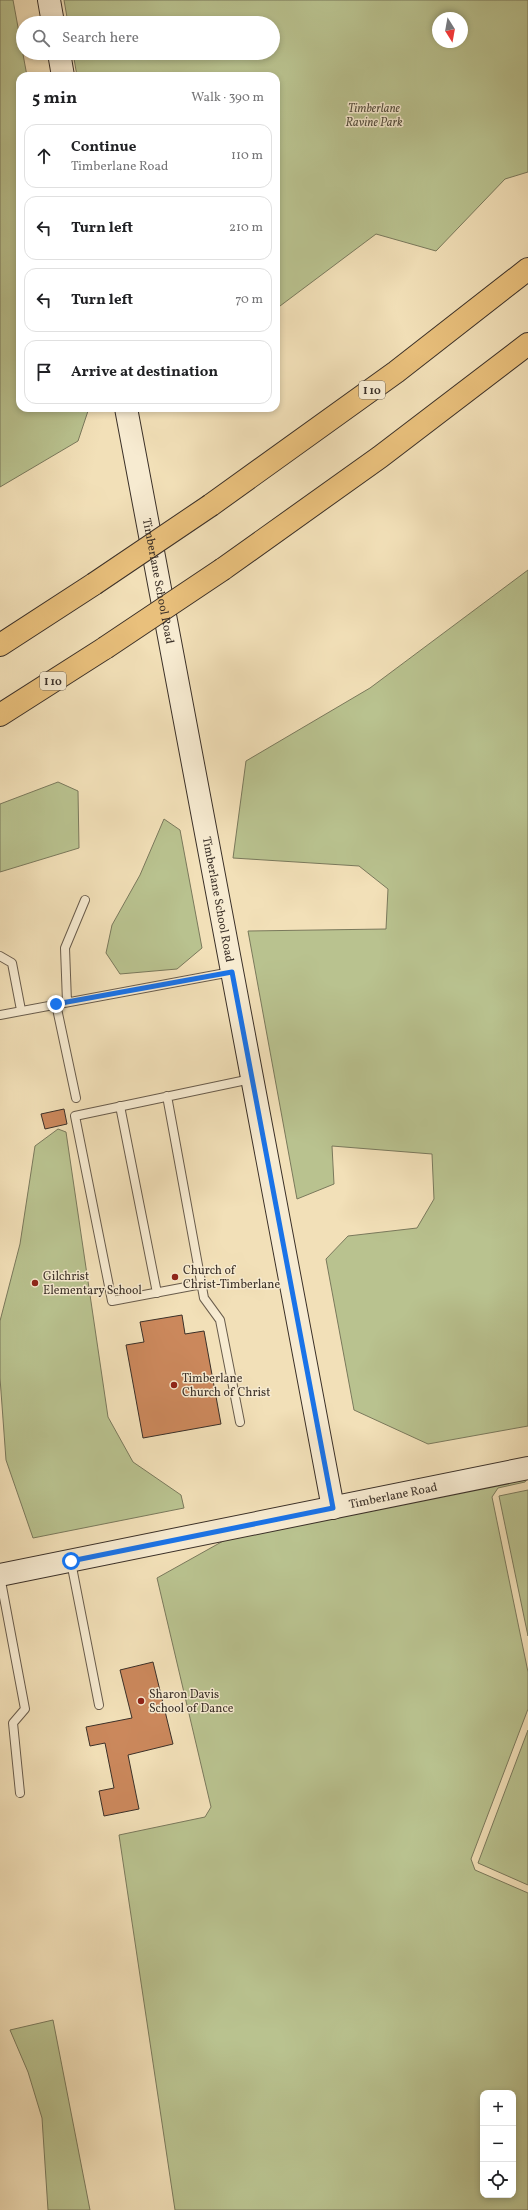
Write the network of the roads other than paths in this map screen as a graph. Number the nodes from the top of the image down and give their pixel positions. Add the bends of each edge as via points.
1 (49, 0) edge
2 (52, 16) edge
3 (61, 60) edge
4 (63, 72) edge
5 (528, 269) edge
6 (528, 344) edge
7 (127, 412) edge
8 (94, 584) junction
9 (0, 629) edge
10 (0, 646) edge
11 (0, 715) edge
12 (85, 900) dead end
13 (0, 956) edge
14 (232, 972) junction
15 (67, 1002) junction
16 (56, 1004) junction
17 (21, 1010) junction
18 (0, 1015) edge
19 (252, 1079) junction
20 (167, 1096) junction
21 (76, 1098) dead end
22 (120, 1106) junction
23 (202, 1284) junction
24 (157, 1293) junction
25 (240, 1422) dead end
26 (528, 1468) edge
27 (333, 1508) junction
28 (71, 1561) junction
29 (0, 1575) edge
30 (100, 1705) dead end
31 (20, 1793) dead end

1 - 2 street
3 - 4 street
5 - 8 highway, I 10, bridge via 384,381 211,505
6 - 11 highway, I 10, bridge via 367,466 223,569
7 - 14 street, Timberlane School Road
8 - 9 highway
8 - 10 highway, I 10
12 - 15 lane via 65,948
13 - 17 lane via 12,963
14 - 15 lane
14 - 19 street, Timberlane School Road
15 - 16 lane
16 - 17 lane
16 - 21 lane
17 - 18 lane
19 - 20 lane
19 - 27 street, Timberlane School Road
20 - 22 lane
20 - 23 lane
22 - 24 lane
22 - 24 lane via 75,1116 79,1139 112,1301
23 - 24 lane
23 - 25 lane via 204,1298 220,1320
26 - 27 street, Timberlane Road
27 - 28 street, Timberlane Road
28 - 29 street, Timberlane Road
28 - 30 lane
29 - 31 lane via 25,1709 13,1723

